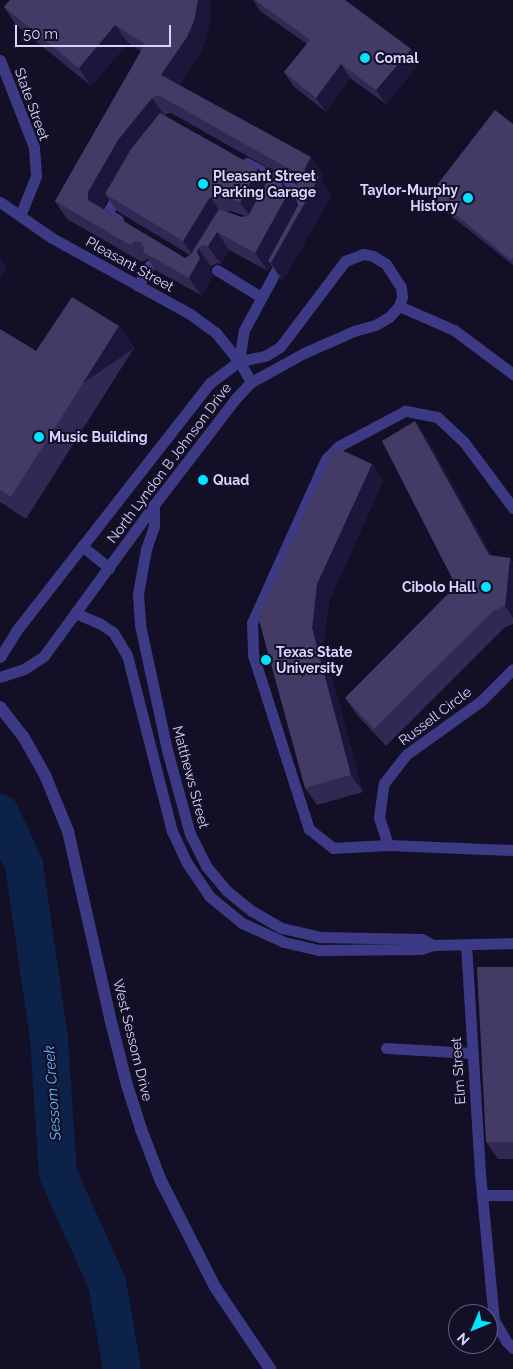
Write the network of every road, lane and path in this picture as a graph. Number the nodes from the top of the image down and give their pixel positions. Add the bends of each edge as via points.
1 (0, 60) edge
2 (238, 158) edge
3 (124, 184) edge
4 (0, 202) edge
5 (20, 216) junction
6 (302, 223) edge
7 (132, 228) edge
8 (288, 249) edge
9 (149, 266) edge
10 (217, 270) dead end
11 (138, 286) junction
12 (261, 298) junction
13 (399, 306) junction
14 (239, 360) junction
15 (513, 374) edge
16 (251, 382) junction
17 (154, 506) junction
18 (513, 508) edge
19 (82, 546) junction
20 (109, 568) junction
21 (75, 613) junction
22 (0, 656) edge
23 (513, 669) edge
24 (0, 677) edge
25 (0, 707) edge
26 (388, 845) junction
27 (513, 850) edge
28 (513, 942) edge
29 (433, 944) junction
30 (466, 944) junction
31 (386, 1048) dead end
32 (472, 1053) junction
33 (482, 1195) junction
34 (513, 1195) edge
35 (513, 1348) edge
36 (270, 1369) edge

1 - 5 lane, State Street via 34,146 36,176
2 - 6 lane via 278,186 298,192 307,215
3 - 7 lane via 107,214
4 - 5 lane, Pleasant Street
5 - 11 lane, Pleasant Street via 52,238
8 - 12 lane
9 - 11 lane
10 - 12 lane
11 - 14 lane, Pleasant Street via 190,314 216,333
12 - 14 lane via 244,330
13 - 14 lane, North Lyndon B Johnson Drive via 401,287 386,264 373,256 356,255 337,270 280,347 265,356
13 - 15 lane via 454,330
13 - 16 lane, North Lyndon B Johnson Drive via 389,317 374,325 304,353
14 - 16 lane, Pleasant Street
14 - 19 lane, North Lyndon B Johnson Drive via 210,383
16 - 17 lane, North Lyndon B Johnson Drive
17 - 20 lane, North Lyndon B Johnson Drive
17 - 29 lane, Matthews Street via 154,526 138,594 140,625 167,750 188,825 206,866 227,891 252,911 282,928 320,937 422,939
18 - 26 lane via 464,442 437,417 405,411 339,446 326,459 252,622 253,655 309,829 333,848
19 - 20 lane
19 - 22 lane, North Lyndon B Johnson Drive
20 - 21 lane, North Lyndon B Johnson Drive
21 - 24 lane, North Lyndon B Johnson Drive via 44,656 24,670
21 - 29 lane, Matthews Street via 113,632 127,655 172,831 187,863 209,896 242,923 284,942 320,950 421,949
23 - 26 lane, Russell Circle via 481,701 407,754 384,783 379,817
25 - 36 street, West Sessom Drive via 23,736 45,775 68,831 115,1037 141,1129 161,1182 215,1287
26 - 27 lane
28 - 30 lane, Matthews Street
29 - 30 lane, Matthews Street
30 - 32 lane, Elm Street
31 - 32 lane
32 - 33 lane, Elm Street
33 - 34 lane
33 - 35 lane, Elm Street via 494,1320

